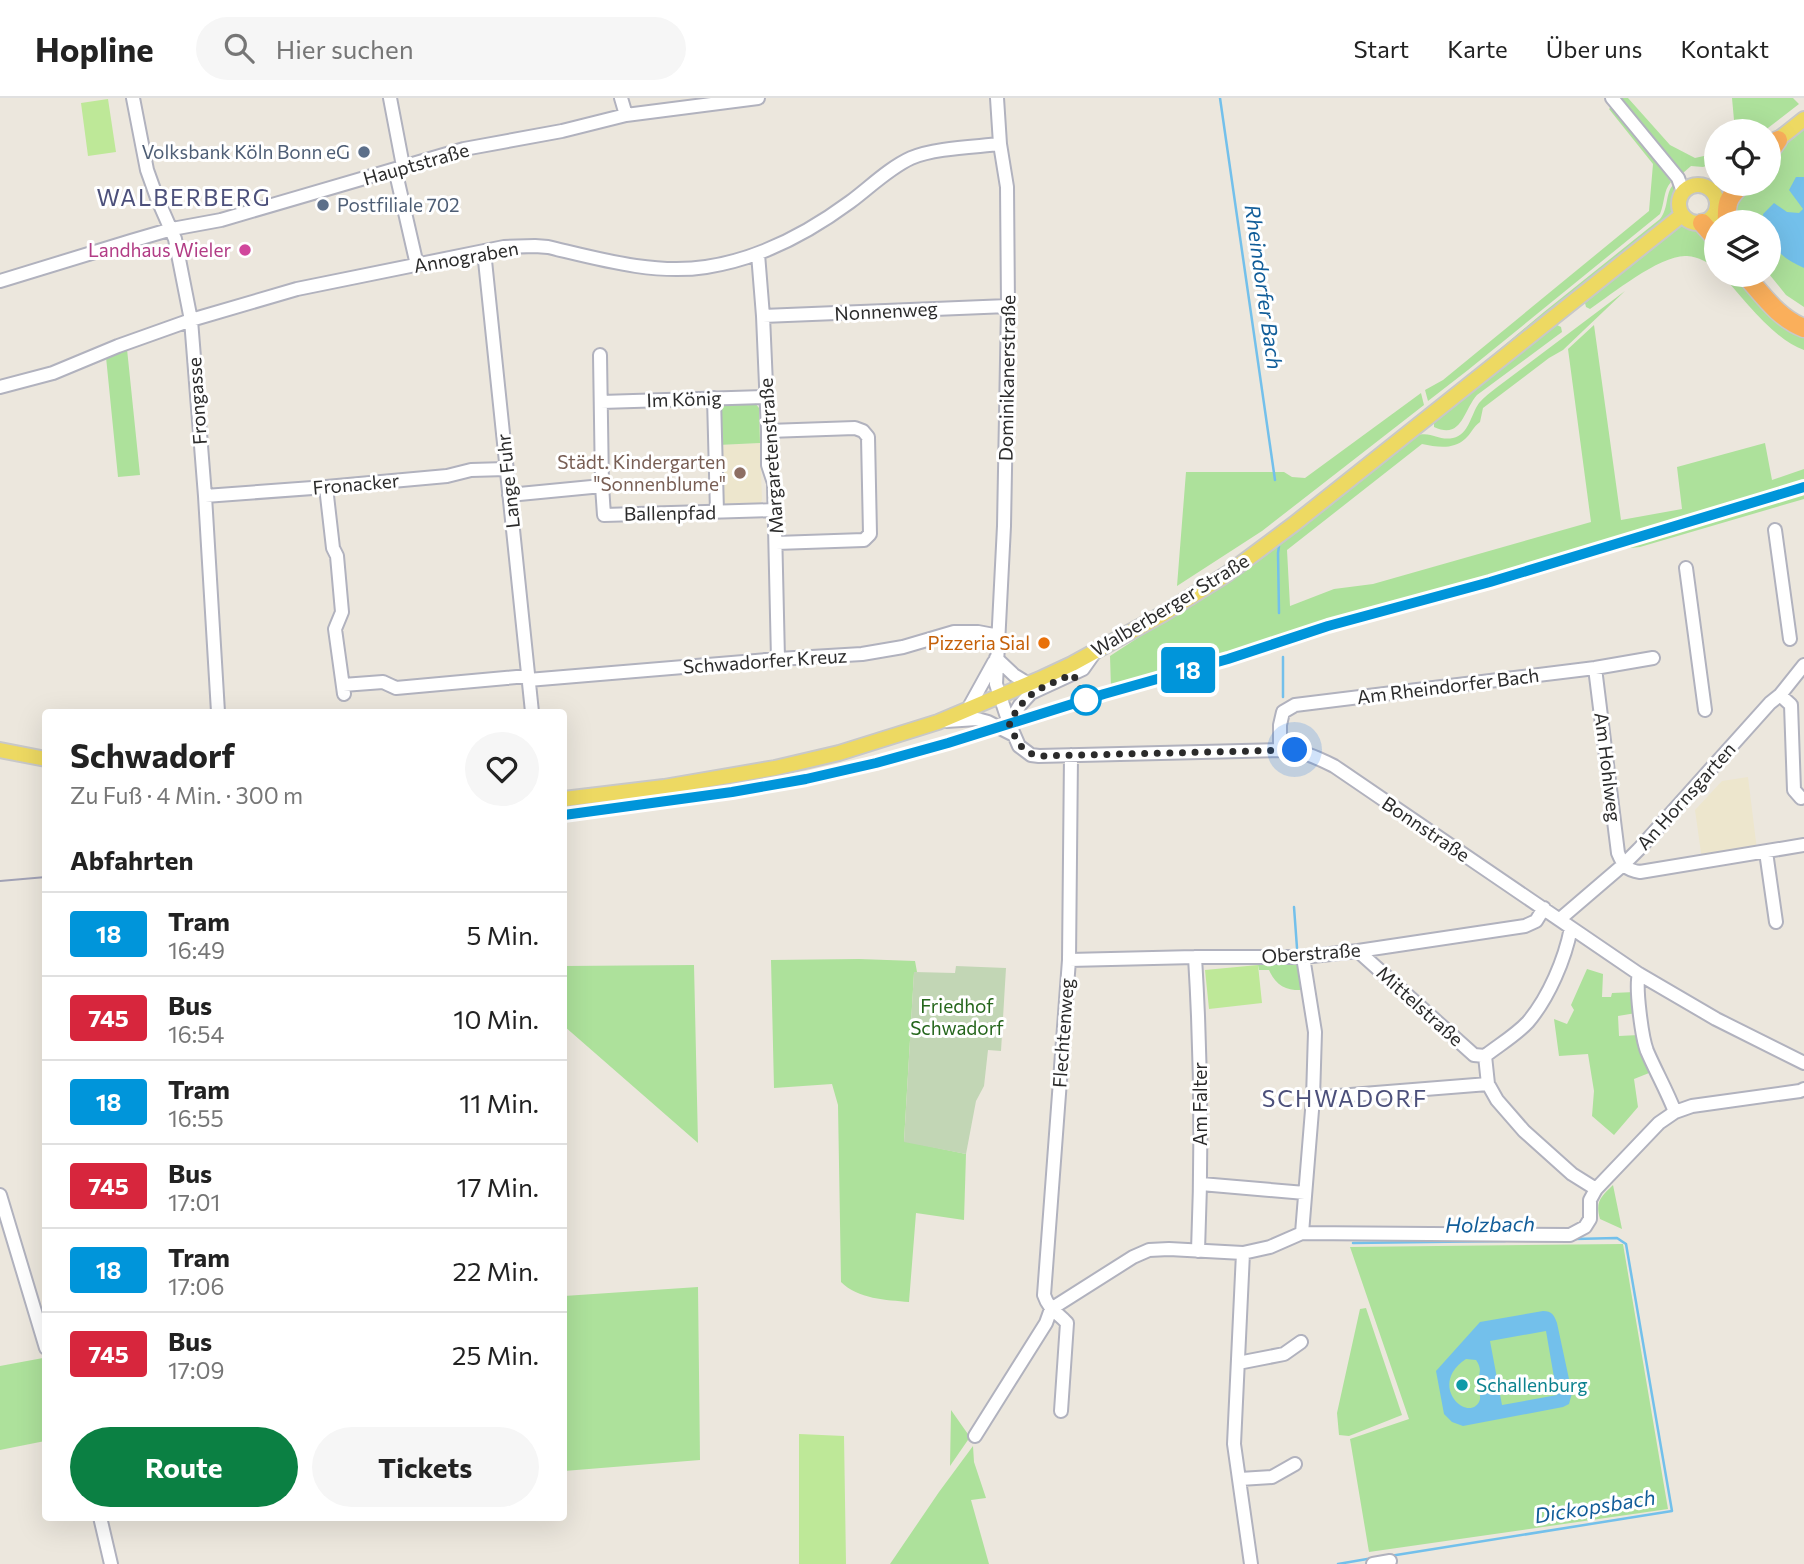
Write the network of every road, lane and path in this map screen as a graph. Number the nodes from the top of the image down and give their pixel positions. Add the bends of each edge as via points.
1 (133, 98) edge
2 (390, 98) edge
3 (621, 98) edge
4 (758, 98) edge
5 (997, 98) edge
6 (1612, 98) edge
7 (626, 114) junction
8 (1804, 119) edge
9 (1781, 139) edge
10 (1000, 144) junction
11 (399, 168) junction
12 (1704, 187) edge
13 (1684, 192) junction
14 (1682, 215) junction
15 (1704, 222) edge
16 (172, 229) junction
17 (484, 251) junction
18 (758, 254) junction
19 (417, 265) junction
20 (0, 281) edge
21 (1756, 287) edge
22 (1771, 287) edge
23 (1008, 306) junction
24 (1804, 315) edge
25 (763, 316) junction
26 (191, 320) junction
27 (1804, 328) edge
28 (600, 355) dead end
29 (0, 387) edge
30 (766, 397) junction
31 (714, 398) junction
32 (601, 402) junction
33 (768, 431) junction
34 (506, 469) junction
35 (602, 486) junction
36 (326, 487) junction
37 (509, 495) junction
38 (205, 496) junction
39 (775, 510) junction
40 (717, 512) junction
41 (1775, 530) dead end
42 (776, 543) junction
43 (1686, 568) dead end
44 (999, 636) junction
45 (1790, 639) dead end
46 (1095, 652) junction
47 (1653, 658) dead end
48 (778, 659) junction
49 (996, 659) junction
50 (1804, 665) edge
51 (1595, 668) junction
52 (528, 678) junction
53 (1027, 684) junction
54 (999, 695) junction
55 (1780, 695) junction
56 (218, 709) edge
57 (532, 709) edge
58 (1705, 710) dead end
59 (972, 714) junction
60 (1012, 729) junction
61 (0, 750) edge
62 (1280, 750) junction
63 (1071, 755) junction
64 (42, 758) edge
65 (1801, 798) dead end
66 (567, 799) edge
67 (1804, 845) edge
68 (1766, 852) junction
69 (1623, 865) junction
70 (1544, 908) junction
71 (1560, 919) junction
72 (1776, 922) dead end
73 (1571, 928) junction
74 (1358, 951) junction
75 (1195, 957) junction
76 (1303, 957) junction
77 (1069, 960) junction
78 (1639, 974) junction
79 (1485, 1056) junction
80 (1804, 1063) edge
81 (1488, 1083) junction
82 (1804, 1089) edge
83 (1314, 1098) junction
84 (1675, 1112) junction
85 (1201, 1184) junction
86 (1596, 1189) junction
87 (1305, 1193) junction
88 (0, 1195) edge
89 (1302, 1233) junction
90 (1198, 1251) junction
91 (1243, 1253) junction
92 (1051, 1309) junction
93 (42, 1335) edge
94 (1301, 1342) dead end
95 (1238, 1363) junction
96 (1061, 1411) dead end
97 (975, 1436) dead end
98 (1294, 1464) dead end
99 (1240, 1479) junction
100 (101, 1521) edge
101 (1390, 1561) dead end
102 (111, 1564) edge
103 (1251, 1564) edge
104 (1373, 1564) edge

1 - 16 street, Frongasse via 147,170
2 - 11 street
3 - 7 street
4 - 7 street, Hauptstraße
5 - 10 street, Dominikanerstraße
6 - 13 street via 1678,178
7 - 11 street, Hauptstraße
8 - 9 main road
10 - 18 street, Annograben via 911,158 809,229
10 - 23 street, Dominikanerstraße via 1007,187
11 - 16 street, Hauptstraße via 222,220
11 - 19 street
12 - 13 main road
13 - 14 main road via 1679,203
14 - 15 main road via 1693,223
14 - 46 main road, Walberberger Straße via 1227,574
16 - 20 street, Hauptstraße
16 - 26 street, Frongasse
17 - 18 street, Annograben via 535,246 674,270
17 - 19 street, Annograben
17 - 34 street, Lange Fuhr
18 - 25 street, Margaretenstraße
19 - 26 street, Annograben via 297,289
21 - 27 highway via 1781,316
22 - 24 highway
23 - 25 street, Nonnenweg
23 - 44 street, Dominikanerstraße
25 - 30 street, Margaretenstraße
26 - 29 street, Annograben via 53,373
26 - 38 street, Frongasse
28 - 32 street
30 - 31 street, Im König
30 - 33 street, Margaretenstraße
31 - 32 street, Im König
31 - 40 street
32 - 35 street
33 - 39 street, Margaretenstraße
33 - 42 street via 855,428 868,436 870,534 864,540
34 - 36 street, Fronacker
34 - 37 street, Lange Fuhr
35 - 37 street, Ballenpfad
35 - 40 street, Ballenpfad via 604,515
36 - 38 street, Fronacker
36 - 52 street, Schwadorfer Kreuz via 342,611 335,629 344,690 383,682 396,688
37 - 52 street, Lange Fuhr
38 - 56 street, Frongasse
39 - 40 street, Ballenpfad
39 - 42 street, Margaretenstraße
41 - 45 street
42 - 48 street, Margaretenstraße
43 - 58 street
44 - 48 street, Schwadorfer Kreuz via 954,632 862,654
44 - 49 street, Dominikanerstraße
46 - 53 main road, Walberberger Straße
46 - 60 street via 1083,668 1031,693 1020,705
47 - 51 street, Am Rheindorfer Bach
48 - 52 street, Schwadorfer Kreuz
49 - 53 street
49 - 54 street, Dominikanerstraße
49 - 59 street, Dominikanerstraße
50 - 55 street, An Hornsgarten
51 - 62 street, Am Rheindorfer Bach via 1295,705 1283,712
51 - 69 street, Am Hohlweg
52 - 57 street, Lange Fuhr
53 - 54 main road, Walberberger Straße
54 - 59 main road, Walberberger Straße
54 - 60 street
55 - 65 street via 1791,705 1794,790
55 - 69 street, An Hornsgarten
59 - 60 street, Bonnstraße
59 - 66 main road, Walberberger Straße via 775,768
60 - 63 street, Bonnstraße via 1019,746 1031,754
61 - 64 main road
62 - 63 street, Bonnstraße
62 - 70 street, Bonnstraße via 1311,754 1334,766
63 - 77 street, Flechtenweg
67 - 68 street
68 - 69 street via 1640,872
68 - 72 street
69 - 71 street, An Hornsgarten
70 - 71 street, Bonnstraße
70 - 74 street, Oberstraße via 1536,921 1525,926
71 - 73 street, Bonnstraße
73 - 78 street, Bonnstraße
73 - 79 street via 1568,947 1544,1002 1526,1024
74 - 76 street, Oberstraße
74 - 79 street, Mittelstraße via 1474,1055
75 - 76 street, Oberstraße
75 - 77 street, Oberstraße
75 - 85 street, Am Falter
76 - 83 street via 1315,1032
77 - 92 street, Flechtenweg via 1044,1295
78 - 80 street, Bonnstraße
78 - 84 street via 1637,991 1646,1048
79 - 81 street
81 - 83 street
81 - 86 street via 1524,1131
82 - 84 street
83 - 87 street
84 - 86 street
85 - 87 street
85 - 90 street, Am Falter
86 - 89 street via 1590,1200 1590,1219 1570,1235
87 - 89 street
88 - 93 street
89 - 91 street
90 - 91 street
90 - 92 street via 1149,1250
91 - 95 street
92 - 96 street, Flechtenweg via 1067,1323
92 - 97 street
94 - 95 street via 1284,1354
95 - 99 street via 1234,1444
98 - 99 street via 1272,1477
99 - 103 street
100 - 102 street
101 - 104 street

